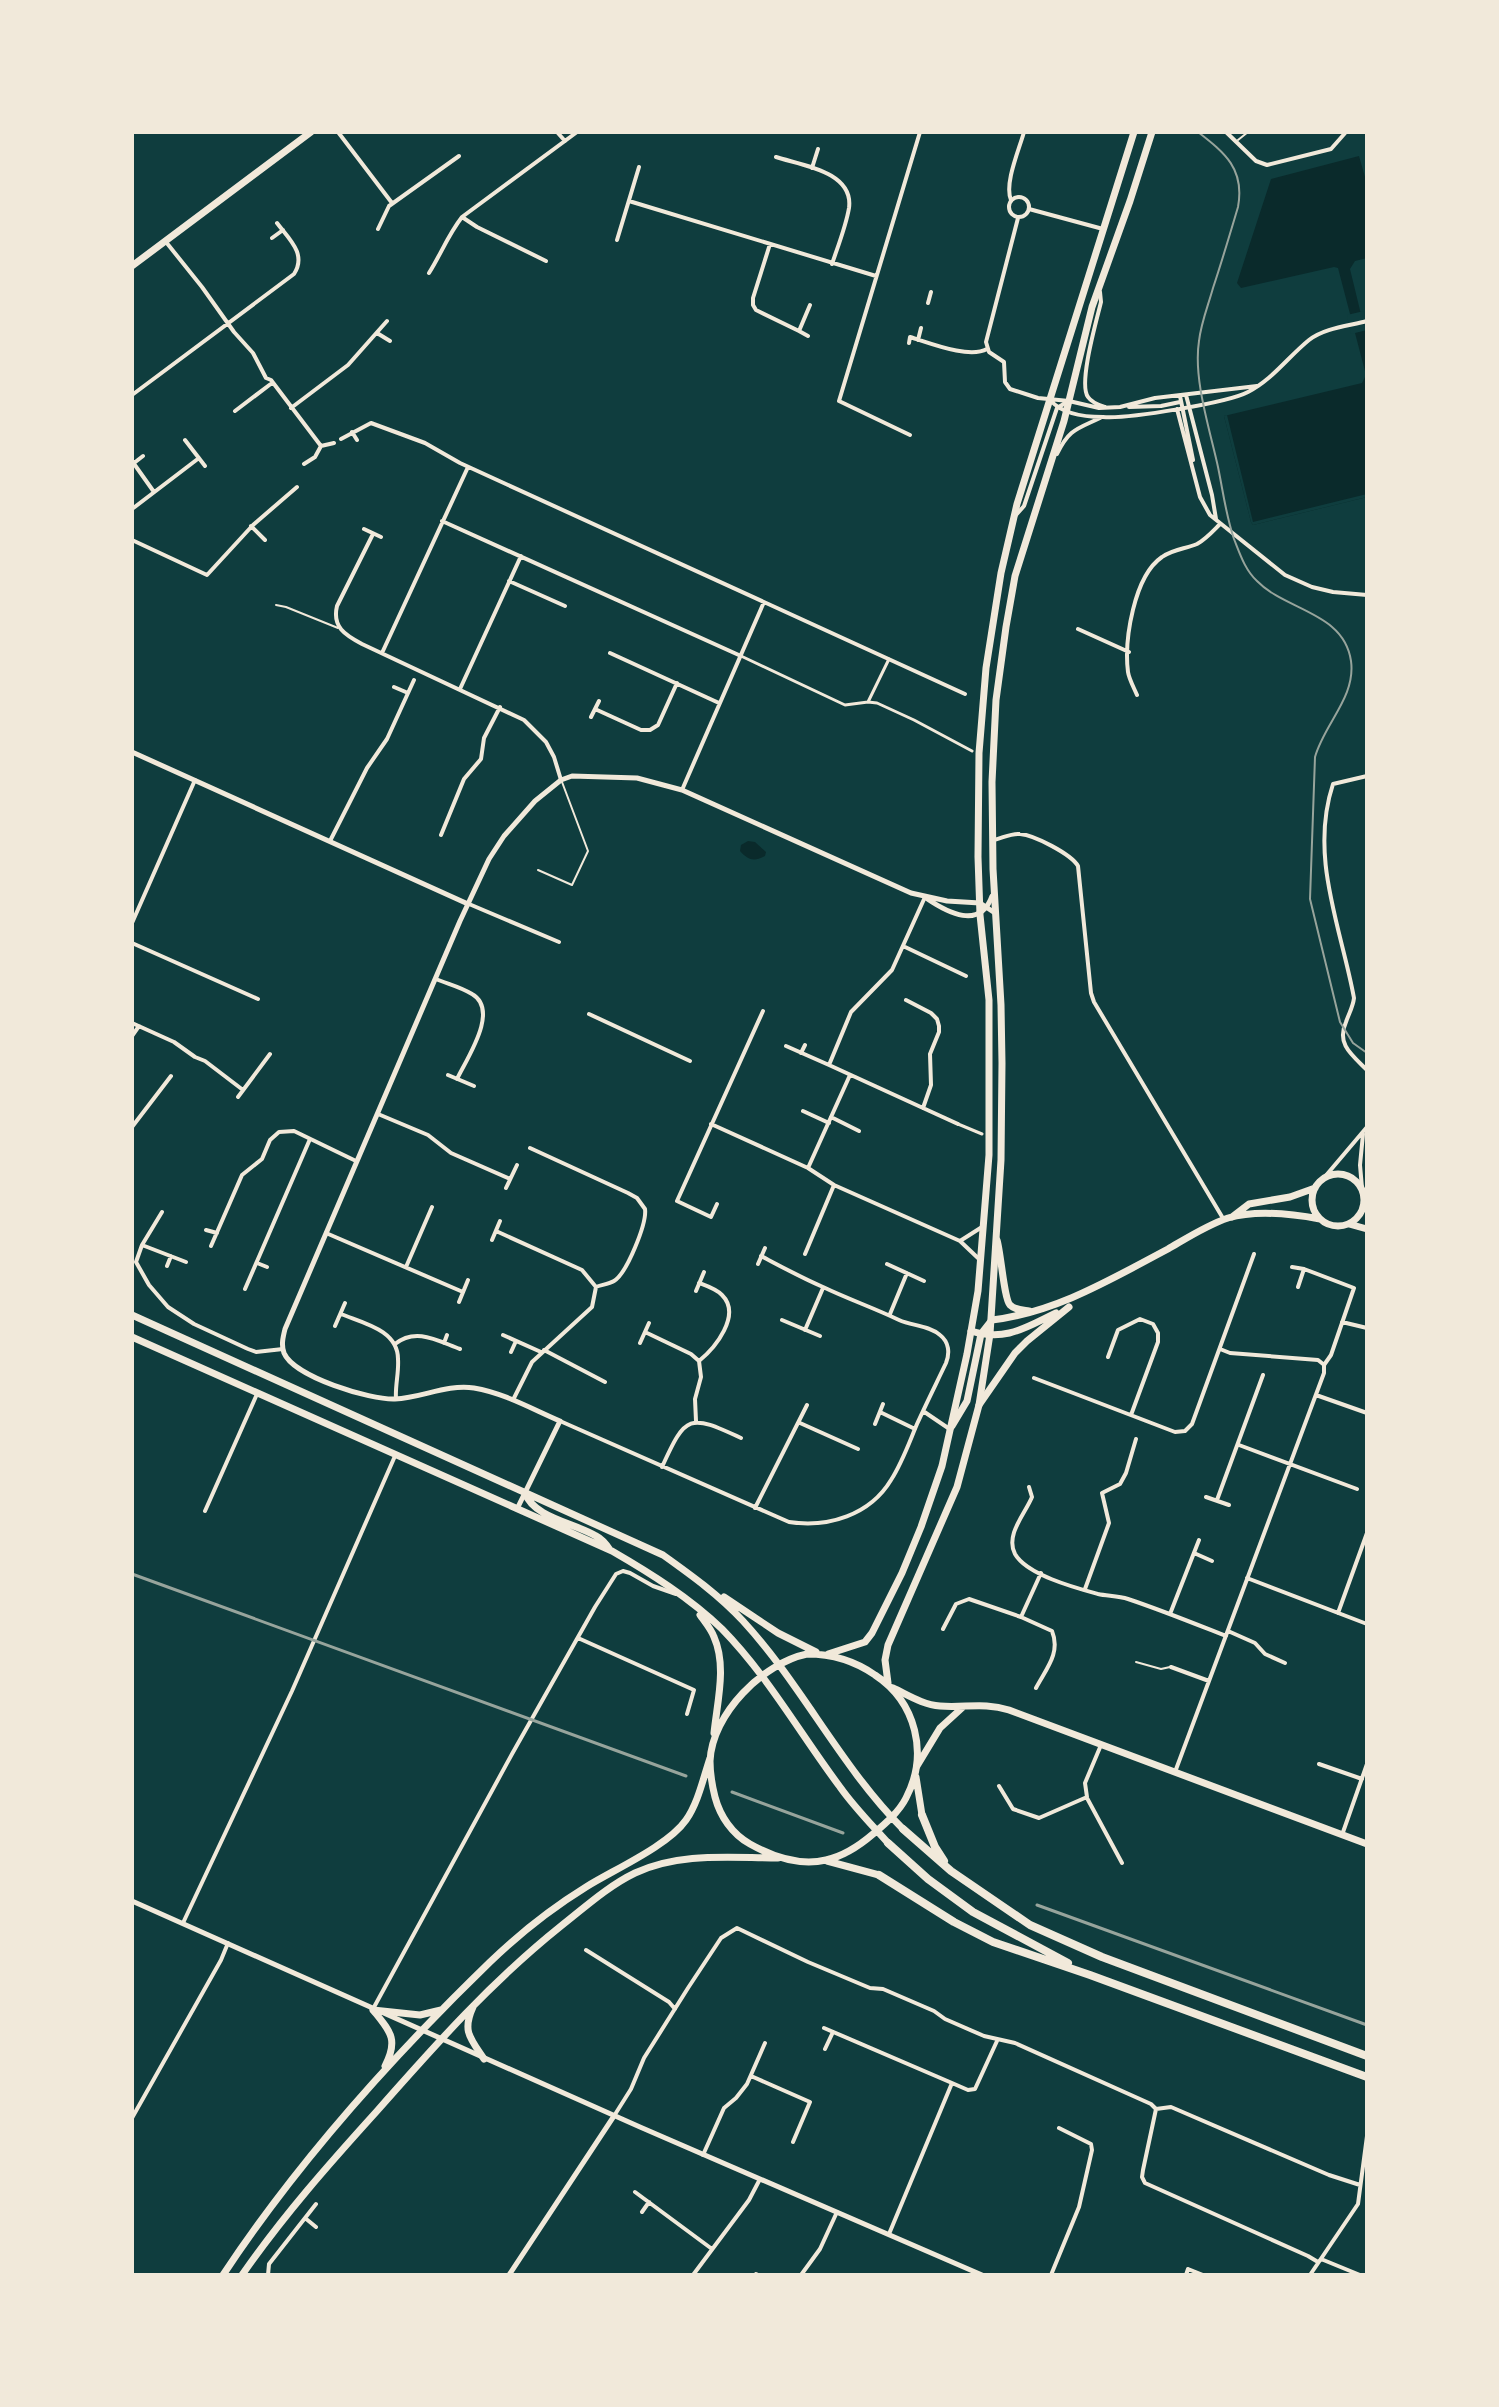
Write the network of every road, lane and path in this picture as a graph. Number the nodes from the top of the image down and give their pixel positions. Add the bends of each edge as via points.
1 (311, 132) edge
2 (338, 132) edge
3 (557, 132) edge
4 (577, 132) edge
5 (920, 132) edge
6 (1024, 132) edge
7 (1134, 132) edge
8 (1152, 132) edge
9 (1226, 132) edge
10 (1248, 132) edge
11 (1346, 132) edge
12 (565, 141) junction
13 (1237, 141) junction
14 (818, 149) dead end
15 (459, 156) dead end
16 (776, 157) dead end
17 (639, 167) dead end
18 (812, 168) junction
19 (1011, 200) junction
20 (629, 201) junction
21 (392, 204) junction
22 (1029, 209) junction
23 (462, 217) junction
24 (1018, 218) junction
25 (277, 223) dead end
26 (378, 229) dead end
27 (1103, 229) junction
28 (283, 230) junction
29 (272, 238) dead end
30 (617, 240) dead end
31 (165, 241) junction
32 (770, 244) junction
33 (546, 261) dead end
34 (832, 264) junction
35 (132, 266) edge
36 (429, 273) dead end
37 (876, 276) junction
38 (1100, 282) junction
39 (931, 292) dead end
40 (928, 303) dead end
41 (810, 305) dead end
42 (387, 321) dead end
43 (1367, 321) edge
44 (228, 323) junction
45 (921, 328) dead end
46 (799, 331) junction
47 (377, 333) junction
48 (808, 336) dead end
49 (918, 340) junction
50 (390, 341) dead end
51 (909, 343) dead end
52 (987, 349) junction
53 (272, 383) junction
54 (1257, 386) junction
55 (132, 395) edge
56 (1186, 395) junction
57 (1050, 400) junction
58 (1069, 401) junction
59 (1180, 404) junction
60 (1190, 406) junction
61 (291, 408) junction
62 (1057, 408) junction
63 (1107, 408) junction
64 (235, 411) dead end
65 (1067, 412) junction
66 (1103, 417) junction
67 (352, 432) junction
68 (910, 435) dead end
69 (341, 439) dead end
70 (185, 440) dead end
71 (357, 440) dead end
72 (334, 443) dead end
73 (321, 446) junction
74 (143, 456) dead end
75 (199, 458) junction
76 (133, 462) edge
77 (304, 464) dead end
78 (1052, 464) junction
79 (205, 466) dead end
80 (468, 467) junction
81 (297, 487) dead end
82 (154, 492) junction
83 (132, 509) edge
84 (1013, 519) junction
85 (442, 521) junction
86 (1218, 521) junction
87 (251, 526) junction
88 (364, 529) dead end
89 (373, 534) junction
90 (381, 537) dead end
91 (132, 540) edge
92 (265, 540) dead end
93 (521, 556) junction
94 (509, 581) junction
95 (1367, 595) edge
96 (764, 602) junction
97 (276, 605) dead end
98 (565, 606) dead end
99 (340, 629) junction
100 (1078, 629) dead end
101 (1129, 652) junction
102 (382, 653) junction
103 (610, 653) dead end
104 (741, 656) junction
105 (889, 659) junction
106 (415, 678) dead end
107 (677, 683) junction
108 (394, 687) dead end
109 (460, 689) junction
110 (408, 693) junction
111 (965, 694) dead end
112 (1137, 695) dead end
113 (599, 701) dead end
114 (868, 702) junction
115 (719, 703) junction
116 (500, 707) junction
117 (595, 709) junction
118 (591, 717) dead end
119 (972, 751) dead end
120 (132, 752) edge
121 (1367, 776) edge
122 (195, 780) junction
123 (561, 780) junction
124 (682, 790) junction
125 (447, 820) junction
126 (456, 825) dead end
127 (441, 835) dead end
128 (992, 840) junction
129 (330, 842) junction
130 (538, 870) dead end
131 (925, 897) junction
132 (468, 904) junction
133 (988, 908) junction
134 (980, 915) junction
135 (132, 923) edge
136 (559, 942) dead end
137 (132, 943) edge
138 (902, 945) junction
139 (966, 976) dead end
140 (436, 979) junction
141 (258, 999) dead end
142 (906, 1000) dead end
143 (763, 1011) dead end
144 (589, 1014) dead end
145 (132, 1023) edge
146 (139, 1026) junction
147 (132, 1036) edge
148 (805, 1045) dead end
149 (786, 1046) dead end
150 (801, 1053) junction
151 (270, 1054) dead end
152 (690, 1061) dead end
153 (829, 1065) junction
154 (1367, 1070) edge
155 (448, 1075) dead end
156 (850, 1075) junction
157 (171, 1076) dead end
158 (457, 1079) junction
159 (474, 1086) dead end
160 (243, 1090) junction
161 (238, 1097) dead end
162 (923, 1108) junction
163 (803, 1111) dead end
164 (378, 1114) junction
165 (830, 1120) junction
166 (711, 1124) junction
167 (958, 1124) joint
168 (132, 1127) edge
169 (1365, 1129) edge
170 (859, 1131) dead end
171 (982, 1134) dead end
172 (310, 1139) junction
173 (530, 1148) dead end
174 (356, 1161) junction
175 (517, 1165) dead end
176 (808, 1168) junction
177 (510, 1179) junction
178 (1323, 1179) junction
179 (834, 1185) junction
180 (1315, 1187) junction
181 (506, 1188) dead end
182 (1364, 1194) edge
183 (717, 1204) dead end
184 (432, 1207) dead end
185 (162, 1212) dead end
186 (1228, 1218) junction
187 (1320, 1219) junction
188 (500, 1221) dead end
189 (985, 1224) junction
190 (1349, 1224) junction
191 (1367, 1229) edge
192 (206, 1230) dead end
193 (496, 1231) junction
194 (217, 1233) junction
195 (326, 1233) junction
196 (996, 1233) junction
197 (492, 1240) dead end
198 (960, 1241) junction
199 (142, 1245) junction
200 (211, 1246) dead end
201 (765, 1248) dead end
202 (805, 1254) dead end
203 (1254, 1254) dead end
204 (171, 1256) junction
205 (761, 1256) junction
206 (981, 1261) junction
207 (134, 1262) edge
208 (186, 1262) dead end
209 (257, 1263) junction
210 (758, 1264) dead end
211 (887, 1264) dead end
212 (167, 1266) dead end
213 (267, 1267) dead end
214 (406, 1267) junction
215 (1292, 1267) dead end
216 (1304, 1269) junction
217 (704, 1272) dead end
218 (907, 1273) junction
219 (468, 1280) dead end
220 (924, 1281) dead end
221 (699, 1283) junction
222 (596, 1287) junction
223 (1298, 1287) dead end
224 (824, 1288) junction
225 (245, 1289) dead end
226 (696, 1291) dead end
227 (463, 1292) junction
228 (1084, 1294) junction
229 (459, 1302) dead end
230 (345, 1303) dead end
231 (1069, 1307) junction
232 (1034, 1312) junction
233 (341, 1314) junction
234 (890, 1314) junction
235 (132, 1315) edge
236 (782, 1320) dead end
237 (992, 1320) junction
238 (1342, 1322) junction
239 (649, 1323) dead end
240 (335, 1326) dead end
241 (1367, 1328) edge
242 (805, 1330) junction
243 (971, 1331) junction
244 (645, 1332) junction
245 (986, 1334) junction
246 (447, 1335) dead end
247 (503, 1335) dead end
248 (820, 1336) dead end
249 (132, 1337) edge
250 (516, 1341) junction
251 (444, 1343) junction
252 (640, 1343) dead end
253 (395, 1344) junction
254 (283, 1349) junction
255 (460, 1349) dead end
256 (1220, 1349) junction
257 (543, 1351) junction
258 (511, 1352) dead end
259 (1108, 1357) dead end
260 (699, 1361) junction
261 (1324, 1365) junction
262 (1263, 1375) dead end
263 (1034, 1378) dead end
264 (605, 1382) dead end
265 (258, 1392) junction
266 (1316, 1395) junction
267 (396, 1399) junction
268 (513, 1400) junction
269 (883, 1404) dead end
270 (807, 1405) dead end
271 (979, 1405) junction
272 (923, 1411) junction
273 (880, 1412) junction
274 (1367, 1413) edge
275 (1131, 1415) junction
276 (560, 1421) junction
277 (696, 1421) junction
278 (800, 1423) junction
279 (875, 1424) dead end
280 (952, 1428) junction
281 (915, 1429) junction
282 (741, 1438) dead end
283 (1136, 1439) dead end
284 (1239, 1445) junction
285 (858, 1449) dead end
286 (396, 1453) junction
287 (1290, 1464) junction
288 (662, 1467) junction
289 (1029, 1487) dead end
290 (1357, 1489) dead end
291 (525, 1493) junction
292 (1206, 1497) dead end
293 (1217, 1500) junction
294 (1229, 1505) dead end
295 (755, 1508) junction
296 (517, 1509) junction
297 (205, 1511) dead end
298 (1367, 1533) edge
299 (1199, 1540) dead end
300 (612, 1551) junction
301 (1364, 1551) edge
302 (1194, 1553) junction
303 (1212, 1561) dead end
304 (689, 1573) junction
305 (1041, 1573) junction
306 (1247, 1578) junction
307 (1085, 1589) junction
308 (678, 1594) junction
309 (693, 1604) junction
310 (1338, 1613) junction
311 (1170, 1614) junction
312 (1021, 1617) junction
313 (1367, 1624) edge
314 (943, 1629) dead end
315 (1227, 1634) junction
316 (578, 1638) junction
317 (825, 1654) junction
318 (1136, 1662) dead end
319 (1285, 1663) dead end
320 (778, 1666) junction
321 (1171, 1667) joint
322 (762, 1677) junction
323 (1209, 1681) junction
324 (891, 1686) junction
325 (1036, 1688) dead end
326 (963, 1707) junction
327 (687, 1714) dead end
328 (1101, 1744) junction
329 (713, 1747) junction
330 (710, 1758) junction
331 (1319, 1764) dead end
332 (1367, 1764) edge
333 (916, 1770) junction
334 (1175, 1772) junction
335 (1362, 1779) junction
336 (999, 1786) dead end
337 (1087, 1797) junction
338 (922, 1815) joint
339 (891, 1817) junction
340 (903, 1829) joint
341 (877, 1831) junction
342 (1342, 1835) junction
343 (888, 1843) joint
344 (1367, 1844) edge
345 (778, 1858) junction
346 (824, 1861) junction
347 (1122, 1863) dead end
348 (951, 1871) junction
349 (879, 1875) joint
350 (132, 1901) edge
351 (183, 1923) junction
352 (228, 1943) junction
353 (586, 1950) dead end
354 (1090, 1975) junction
355 (475, 2001) junction
356 (443, 2009) junction
357 (675, 2009) junction
358 (373, 2010) junction
359 (824, 2028) dead end
360 (423, 2032) junction
361 (833, 2032) junction
362 (439, 2039) junction
363 (997, 2040) junction
364 (765, 2043) dead end
365 (825, 2049) dead end
366 (1367, 2056) edge
367 (484, 2059) junction
368 (381, 2076) junction
369 (751, 2076) junction
370 (1367, 2077) edge
371 (952, 2083) junction
372 (132, 2103) edge
373 (139, 2106) junction
374 (1156, 2109) junction
375 (614, 2116) junction
376 (132, 2118) edge
377 (1059, 2128) dead end
378 (1367, 2136) edge
379 (793, 2142) dead end
380 (703, 2155) junction
381 (760, 2179) junction
382 (1360, 2188) junction
383 (635, 2192) dead end
384 (1367, 2193) edge
385 (649, 2202) junction
386 (316, 2204) dead end
387 (642, 2212) dead end
388 (837, 2212) junction
389 (305, 2218) junction
390 (316, 2227) dead end
391 (889, 2234) junction
392 (712, 2249) junction
393 (1320, 2260) junction
394 (968, 2272) edge
395 (223, 2275) edge
396 (242, 2275) edge
397 (267, 2275) edge
398 (509, 2275) edge
399 (693, 2275) edge
400 (801, 2275) edge
401 (982, 2275) edge
402 (1051, 2275) edge
403 (1186, 2275) edge
404 (1203, 2275) edge
405 (1310, 2275) edge
406 (1360, 2275) edge

1 - 31 main road
2 - 21 street
3 - 12 street
4 - 12 street
5 - 37 street
6 - 19 street via 1009,185
7 - 27 main road
8 - 38 main road
9 - 13 street
10 - 13 lane
11 - 13 street via 1331,149 1267,165
12 - 23 street
14 - 18 street
15 - 21 street
16 - 18 street
17 - 20 street
18 - 34 street via 836,178 848,195 849,209
19 - 22 street via 1024,198
19 - 24 street via 1009,210
20 - 30 street
20 - 32 street
21 - 26 street
22 - 24 street
22 - 27 street
23 - 33 street
23 - 36 street
24 - 52 street
25 - 28 street
27 - 57 main road
28 - 29 street
28 - 44 street via 298,253 297,271
31 - 35 main road
31 - 44 street
32 - 34 street
32 - 46 street via 753,305
34 - 37 street
37 - 68 street via 839,401
38 - 58 main road
38 - 63 street via 1085,391 1091,401
39 - 40 street
41 - 46 street
42 - 47 street
43 - 54 street via 1320,333
44 - 53 street
44 - 55 street
45 - 49 street
46 - 48 street
47 - 50 street
47 - 61 street via 348,365
49 - 51 street via 910,337
49 - 52 street via 968,353
52 - 57 street via 1004,362 1010,389
53 - 61 street
53 - 64 street
54 - 56 street
54 - 60 street via 1248,393
56 - 59 street
56 - 60 street
57 - 58 street
57 - 62 street
57 - 84 main road
58 - 62 street
58 - 63 street
58 - 65 main road
59 - 60 street
59 - 63 street via 1155,398
59 - 66 street
59 - 86 street via 1206,510
60 - 86 street
61 - 73 street
62 - 65 street
62 - 84 street via 1024,506
65 - 66 street
65 - 78 main road
66 - 78 street via 1074,429
67 - 69 street
67 - 71 street
67 - 80 street via 373,423
70 - 75 street
72 - 73 street
73 - 77 street
74 - 76 street
75 - 79 street
75 - 82 street
76 - 82 street
78 - 128 main road via 1015,576 1006,627 994,733
80 - 85 street
80 - 96 street
81 - 87 street
82 - 83 street
84 - 133 main road via 981,708 978,831
85 - 93 street
85 - 102 street
86 - 95 street via 1285,575 1312,587
86 - 101 street via 1201,541 1161,557 1146,574 1131,615
87 - 91 street via 207,575
87 - 92 street
88 - 89 street
89 - 90 street
89 - 99 street via 337,606
93 - 94 street
93 - 104 street
94 - 98 street
94 - 109 street
96 - 104 street
96 - 105 street
97 - 99 lane
99 - 102 street
100 - 101 street
101 - 112 street via 1128,673
102 - 109 street
103 - 107 street
104 - 114 street via 845,705
104 - 115 street
105 - 111 street
105 - 114 street
106 - 110 street
107 - 115 street
107 - 117 street via 658,725 650,730
108 - 110 street
109 - 116 street
110 - 129 street
113 - 117 street
114 - 119 street
115 - 124 street
116 - 123 street via 540,734
116 - 125 street via 484,738 481,759 464,779
117 - 118 street
120 - 122 street
121 - 154 street via 1333,784 1325,841 1326,878 1354,998 1342,1038
122 - 129 street
122 - 135 street
123 - 124 street via 620,776
123 - 130 lane via 588,851 572,885
123 - 132 street via 504,836
124 - 131 street
125 - 126 street
125 - 127 street
128 - 133 main road via 994,892
128 - 186 street via 1021,834 1075,860 1081,874 1094,1002
129 - 132 street
131 - 133 street
131 - 134 street via 965,916
131 - 138 street
132 - 136 street
132 - 140 street
133 - 134 main road
133 - 196 main road via 1002,1029
134 - 189 main road via 990,1040
137 - 141 street
138 - 139 street
138 - 153 street via 892,970 851,1012
140 - 158 street via 474,995 484,1009
140 - 164 street
142 - 162 street via 931,1013 939,1026
143 - 166 street
144 - 152 street
145 - 146 street
146 - 147 street
146 - 160 street via 205,1061
148 - 150 street
149 - 150 street
150 - 153 street
151 - 160 street
153 - 156 street
155 - 158 street
156 - 162 street
156 - 165 street
157 - 168 street
158 - 159 street
160 - 161 street
162 - 167 street
163 - 165 street
164 - 174 street
164 - 177 street
165 - 170 street
165 - 176 street
166 - 176 street
166 - 183 street via 677,1201 711,1217
167 - 171 street
169 - 178 street
169 - 182 street via 1360,1164
172 - 174 street
172 - 194 street via 289,1130 272,1136 262,1159 242,1175
172 - 209 street
173 - 222 street via 628,1193 645,1209 644,1226 623,1272
174 - 195 street
175 - 177 street
176 - 179 street
177 - 181 street
178 - 180 main road
178 - 182 main road via 1347,1175
179 - 198 street
179 - 202 street
180 - 186 main road via 1249,1204
180 - 187 main road via 1313,1207
182 - 190 main road via 1362,1212
184 - 214 street
185 - 199 street
186 - 187 main road via 1287,1213
186 - 228 main road
187 - 190 main road via 1334,1226
188 - 193 street
189 - 198 street
189 - 206 main road
190 - 191 main road
192 - 194 street
193 - 197 street
193 - 222 street via 582,1270
194 - 200 street
195 - 214 street
195 - 254 street via 285,1329
196 - 232 main road via 1006,1299 1014,1308
196 - 237 main road
198 - 206 street
199 - 204 street
199 - 207 street
201 - 205 street
203 - 256 street
204 - 208 street
204 - 212 street
205 - 210 street
205 - 224 street
206 - 243 main road
207 - 254 street via 161,1300 185,1319 256,1352
209 - 213 street
209 - 225 street
211 - 218 street
214 - 227 street
215 - 216 street
216 - 223 street
216 - 238 street via 1354,1288
217 - 221 street
218 - 220 street
218 - 234 street
219 - 227 street
221 - 226 street
221 - 260 street via 724,1296 729,1305 715,1347
222 - 257 street via 589,1311
224 - 234 street
224 - 242 street
227 - 229 street
228 - 231 main road
228 - 232 main road
230 - 233 street
231 - 245 main road via 1019,1332
231 - 271 main road via 1015,1353
232 - 237 main road
233 - 240 street
233 - 253 street via 383,1332
234 - 272 street via 932,1330 946,1343 948,1357
235 - 291 main road
236 - 242 street
237 - 245 main road
238 - 241 street
238 - 261 street
239 - 244 street
242 - 248 street
243 - 245 main road
243 - 280 main road
244 - 252 street
244 - 260 street
245 - 271 main road
245 - 280 main road via 967,1401
246 - 251 street
247 - 250 street
249 - 265 main road
250 - 257 street
250 - 258 street
251 - 253 street via 415,1335
251 - 255 street
253 - 267 street
254 - 267 street via 296,1368 352,1392
256 - 261 street via 1318,1360
256 - 275 street via 1185,1431
257 - 264 street
257 - 268 street
259 - 275 street via 1118,1330 1140,1319 1156,1328 1158,1342
260 - 277 street
261 - 266 street
262 - 284 street
263 - 275 street
265 - 286 main road
265 - 297 street
266 - 274 street
266 - 287 street
267 - 268 street via 462,1387
268 - 276 street
269 - 273 street
270 - 278 street
271 - 324 main road via 948,1512 888,1645 885,1660
272 - 280 street
272 - 281 street
273 - 279 street
273 - 281 street
276 - 288 street
276 - 291 street
277 - 282 street
277 - 288 street via 677,1434
278 - 285 street
278 - 295 street
280 - 317 main road via 918,1535 872,1633 865,1642
281 - 295 street via 890,1482 852,1515 802,1524
283 - 307 street via 1120,1484 1102,1493 1109,1523
284 - 287 street
284 - 293 street
286 - 296 main road
286 - 351 street via 303,1668
287 - 290 street
287 - 306 street
288 - 295 street
289 - 305 street via 1032,1497 1014,1530 1013,1547 1021,1560
291 - 296 street
291 - 300 main road via 528,1503 600,1537
291 - 304 main road via 663,1555
292 - 293 street
293 - 294 street
296 - 300 main road
298 - 301 street
299 - 302 street
300 - 308 main road
301 - 310 street
302 - 303 street
302 - 311 street
304 - 317 main road via 801,1647
304 - 320 main road via 743,1621
305 - 307 street
305 - 312 street
306 - 310 street
306 - 315 street
307 - 311 street
308 - 309 main road
308 - 316 street via 623,1571 616,1574
309 - 322 main road
309 - 329 main road via 714,1635 720,1655
310 - 313 street
311 - 315 street
312 - 314 street via 969,1599 956,1604
312 - 325 street via 1055,1637 1054,1655
315 - 319 street via 1255,1643
315 - 323 street
316 - 327 street via 694,1690
316 - 358 street
317 - 320 main road via 797,1656
317 - 324 main road via 868,1670
318 - 321 lane
320 - 322 main road
320 - 339 main road
321 - 323 street
322 - 329 main road via 734,1702
322 - 341 main road via 842,1791
323 - 334 street
324 - 326 main road via 925,1703
324 - 333 main road via 913,1725
326 - 328 main road via 1000,1707
326 - 333 main road via 940,1728
328 - 334 main road
328 - 337 street via 1085,1783
329 - 330 main road
330 - 345 main road via 725,1820 744,1840
330 - 356 main road via 691,1812 678,1829 549,1913
331 - 335 street
332 - 335 street
333 - 338 main road
333 - 339 main road
334 - 342 main road
335 - 342 street
336 - 337 street via 1013,1809 1039,1818
337 - 347 street
338 - 348 highway
339 - 340 main road
339 - 341 main road
340 - 348 highway
341 - 343 main road
341 - 346 main road via 852,1850
342 - 344 main road
343 - 354 highway via 973,1912
345 - 346 main road
345 - 355 main road via 698,1857 633,1874 573,1916
346 - 349 main road
348 - 366 highway via 1058,1939
349 - 354 highway via 993,1942
350 - 351 street
351 - 352 street
352 - 358 street
352 - 373 street
353 - 357 street
354 - 370 highway
355 - 362 main road
355 - 367 main road via 466,2028
356 - 358 main road via 420,2015
356 - 360 main road
357 - 363 street via 721,1938 737,1928
357 - 375 street
358 - 360 street
358 - 368 main road via 390,2031 393,2044
359 - 361 street
360 - 362 street
360 - 368 main road
361 - 365 street
361 - 371 street
362 - 367 street
362 - 396 main road via 311,2183
363 - 371 street via 975,2089
363 - 374 street via 1069,2066
364 - 369 street
367 - 375 street
368 - 395 main road via 298,2172
369 - 379 street via 810,2102
369 - 380 street via 724,2108
371 - 391 street
372 - 373 street
373 - 376 street
374 - 382 street via 1171,2107
374 - 393 street via 1145,2183
375 - 380 street
375 - 398 street
377 - 402 street via 1091,2144 1092,2150 1079,2207
378 - 382 street
380 - 381 street
381 - 388 street
381 - 392 street
382 - 384 street
382 - 393 street via 1354,2213
383 - 385 street
385 - 387 street
385 - 392 street
386 - 389 street
388 - 391 street
388 - 400 street
389 - 390 street
389 - 397 street via 269,2264
391 - 394 street
392 - 399 street
393 - 405 street
393 - 406 street
394 - 401 street
403 - 404 street via 1188,2269

